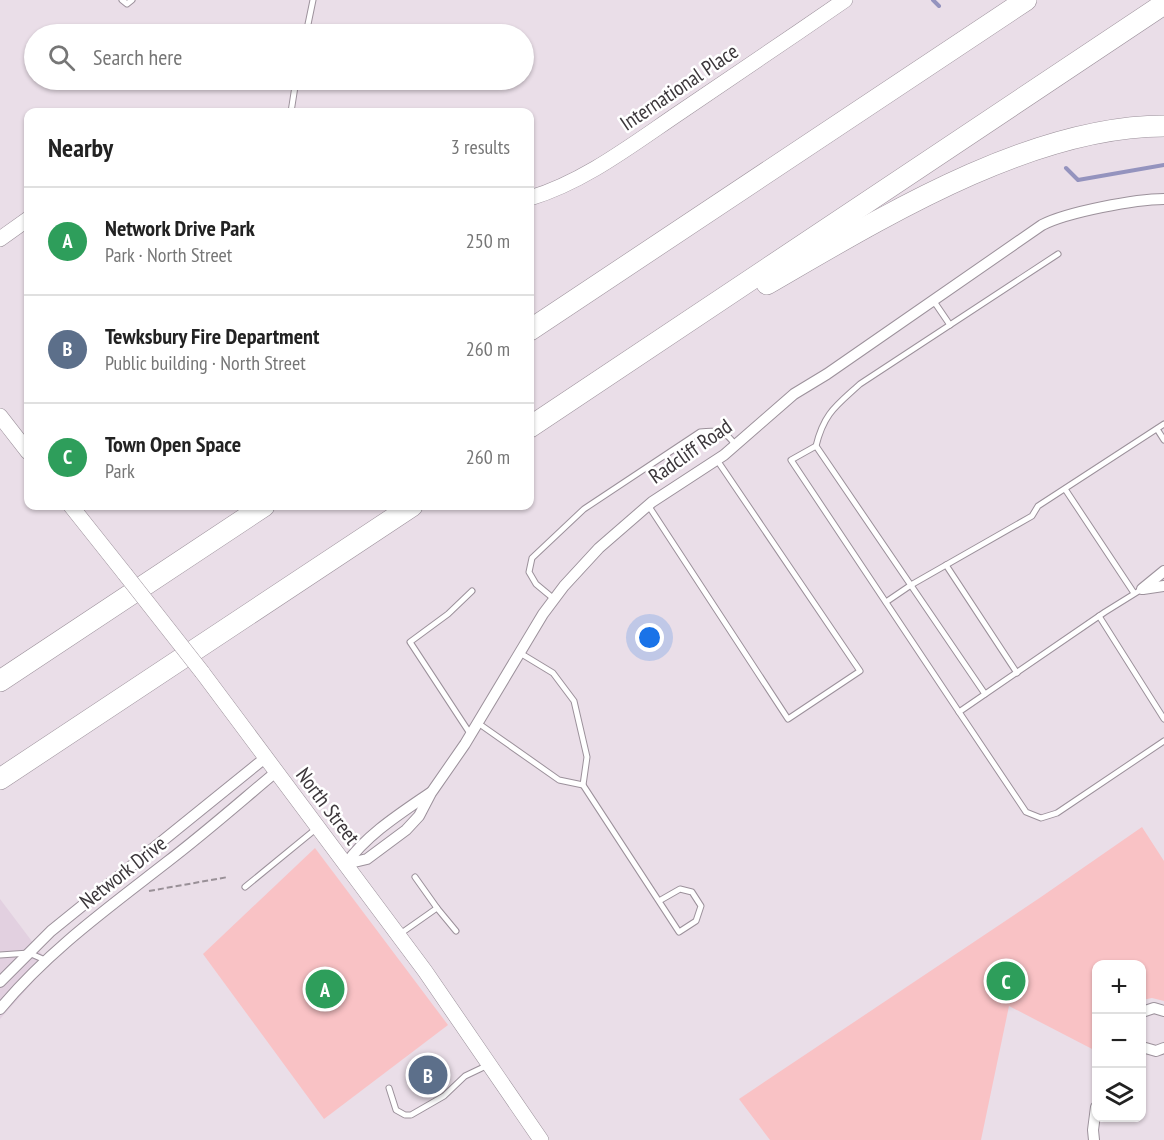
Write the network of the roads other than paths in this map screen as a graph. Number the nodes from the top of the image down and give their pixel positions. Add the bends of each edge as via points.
1 (122, 0) edge
2 (132, 0) edge
3 (313, 0) edge
4 (845, 0) edge
5 (1026, 0) edge
6 (1164, 4) edge
7 (308, 24) edge
8 (294, 90) edge
9 (292, 108) edge
10 (1164, 126) edge
11 (534, 197) edge
12 (1164, 199) edge
13 (24, 222) edge
14 (0, 238) edge
15 (1058, 254) dead end
16 (933, 300) junction
17 (950, 325) junction
18 (534, 327) edge
19 (608, 375) junction
20 (0, 416) edge
21 (534, 424) edge
22 (1164, 424) edge
23 (1156, 429) junction
24 (1164, 440) edge
25 (735, 446) junction
26 (816, 446) junction
27 (24, 447) edge
28 (717, 460) junction
29 (1065, 489) junction
30 (648, 505) junction
31 (74, 510) edge
32 (258, 510) edge
33 (406, 510) edge
34 (946, 565) junction
35 (1164, 571) edge
36 (911, 585) junction
37 (1164, 586) edge
38 (472, 591) dead end
39 (1138, 591) junction
40 (554, 599) junction
41 (886, 602) junction
42 (1099, 616) junction
43 (519, 652) junction
44 (1017, 673) junction
45 (0, 681) edge
46 (985, 694) junction
47 (958, 712) junction
48 (1164, 719) edge
49 (478, 723) junction
50 (471, 735) junction
51 (1164, 741) edge
52 (265, 759) junction
53 (276, 772) junction
54 (0, 779) edge
55 (583, 785) junction
56 (431, 793) junction
57 (318, 827) junction
58 (346, 864) junction
59 (415, 878) dead end
60 (245, 887) dead end
61 (659, 901) junction
62 (437, 908) junction
63 (456, 931) dead end
64 (398, 935) junction
65 (29, 953) junction
66 (0, 956) edge
67 (45, 960) junction
68 (0, 982) edge
69 (0, 1009) edge
70 (1146, 1011) edge
71 (1164, 1011) edge
72 (1164, 1048) edge
73 (1146, 1049) edge
74 (490, 1065) junction
75 (390, 1088) dead end
76 (1094, 1122) edge
77 (541, 1140) edge
78 (1094, 1140) edge

1 - 2 lane via 127,4
3 - 7 lane
4 - 11 main road, International Place via 645,136 582,175
5 - 18 highway
6 - 19 highway
8 - 9 lane
10 - 19 highway via 1082,135 988,168 881,220
12 - 16 street, Radcliff Road via 1050,221
13 - 14 main road
15 - 17 lane
16 - 17 lane
16 - 25 street, Radcliff Road via 794,394
17 - 26 lane via 860,384 833,408 821,427
19 - 21 highway
20 - 27 main road
22 - 23 lane
23 - 24 lane
23 - 29 lane
25 - 28 street, Radcliff Road
25 - 40 lane via 718,429 700,432 584,509 532,558 532,578
26 - 36 lane
26 - 41 lane via 792,460
28 - 30 street, Radcliff Road
28 - 30 lane via 860,671 788,719
29 - 34 lane via 1038,506 1032,516
29 - 39 lane
30 - 40 street, Radcliff Road via 599,548
31 - 52 main road, North Street, bridge
32 - 45 highway
33 - 54 highway
34 - 36 lane
34 - 44 lane
35 - 39 street
36 - 41 lane
36 - 46 lane
37 - 39 street
38 - 50 lane via 410,642
39 - 42 lane
40 - 43 street, Radcliff Road
41 - 47 lane
42 - 44 lane
42 - 48 lane
43 - 49 street, Radcliff Road
43 - 55 lane via 553,673 574,701 587,757
44 - 46 lane
46 - 47 lane
47 - 51 lane via 1026,812 1041,818 1057,813
49 - 50 street, Radcliff Road
49 - 55 lane via 559,780
50 - 56 street, Radcliff Road
52 - 53 main road, North Street
52 - 65 street, Network Drive via 51,931
53 - 57 main road, North Street
53 - 67 street, Network Drive
55 - 61 lane
56 - 58 street via 357,848
56 - 58 street, Radcliff Road via 406,830 367,859
57 - 58 main road, North Street
57 - 60 lane
58 - 64 main road, North Street
59 - 62 lane
61 - 61 lane via 679,932 696,921 701,906 692,891 680,889
62 - 63 lane
62 - 64 lane
64 - 74 main road, North Street
65 - 66 lane
65 - 67 lane
65 - 68 street, Network Drive
67 - 69 street, Network Drive
70 - 71 street
72 - 73 street
74 - 75 lane via 465,1076 444,1096 411,1115 396,1110
74 - 77 main road, North Street
76 - 78 street

